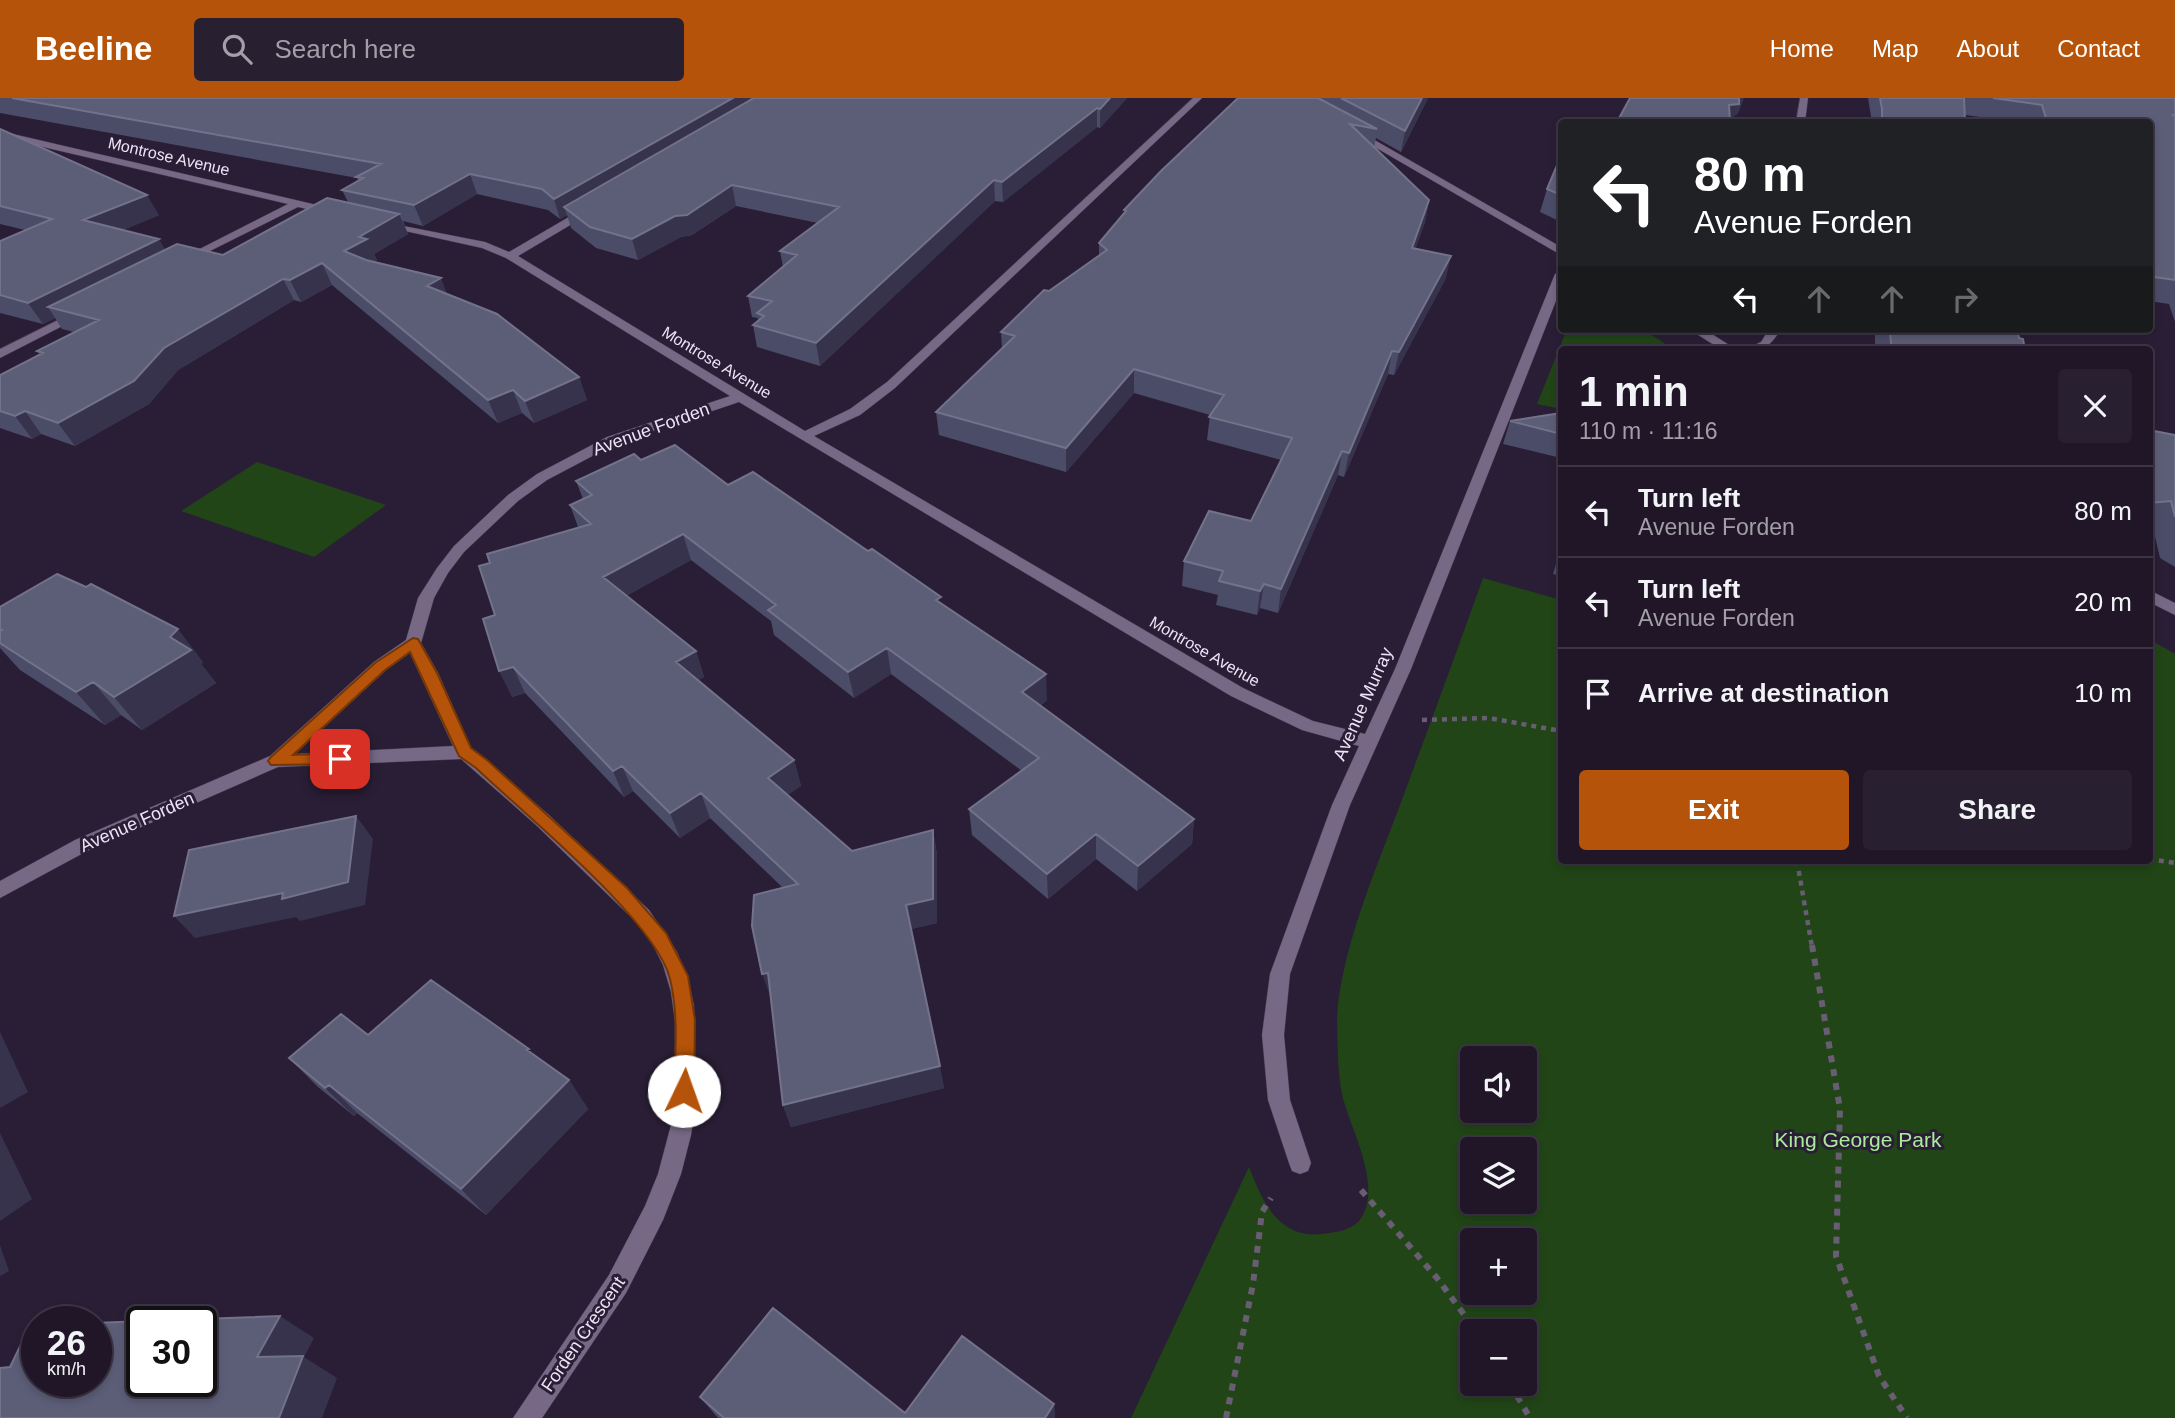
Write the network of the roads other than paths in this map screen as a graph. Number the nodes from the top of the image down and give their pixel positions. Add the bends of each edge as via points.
1 (1198, 98) edge
2 (1804, 98) edge
3 (1801, 119) edge
4 (1345, 126) edge
5 (0, 134) edge
6 (605, 200) edge
7 (296, 204) junction
8 (344, 214) edge
9 (370, 220) edge
10 (1558, 250) edge
11 (510, 256) junction
12 (175, 265) edge
13 (1558, 281) edge
14 (88, 310) edge
15 (1702, 333) edge
16 (1772, 333) edge
17 (1724, 346) edge
18 (1761, 346) edge
19 (0, 354) edge
20 (741, 397) junction
21 (807, 435) junction
22 (2153, 597) edge
23 (2175, 610) edge
24 (413, 643) junction
25 (1368, 742) junction
26 (464, 752) junction
27 (276, 761) junction
28 (0, 890) edge
29 (1300, 1163) dead end
30 (526, 1418) edge

1 - 21 street via 891,385 855,412
2 - 3 street
4 - 10 street
5 - 7 street, Montrose Avenue
6 - 11 street
7 - 8 street, Montrose Avenue
7 - 12 street
9 - 11 street, Montrose Avenue via 485,245
11 - 20 street, Montrose Avenue
13 - 25 street, Avenue Murray via 1403,669
14 - 19 street
15 - 17 street
16 - 18 street
20 - 21 street, Montrose Avenue
20 - 24 street, Avenue Forden via 612,440 513,498 442,572 426,598
21 - 25 street, Montrose Avenue via 1237,692 1308,726
22 - 23 street
24 - 26 street, Forden Crescent
24 - 27 street, Avenue Forden via 380,666
25 - 29 street, Avenue Murray via 1280,974 1273,1035 1279,1100
26 - 27 street, Avenue Forden
26 - 30 street, Forden Crescent via 621,893 660,939 679,976 686,1020 680,1134 653,1214 589,1332
27 - 28 street, Avenue Forden via 82,845

